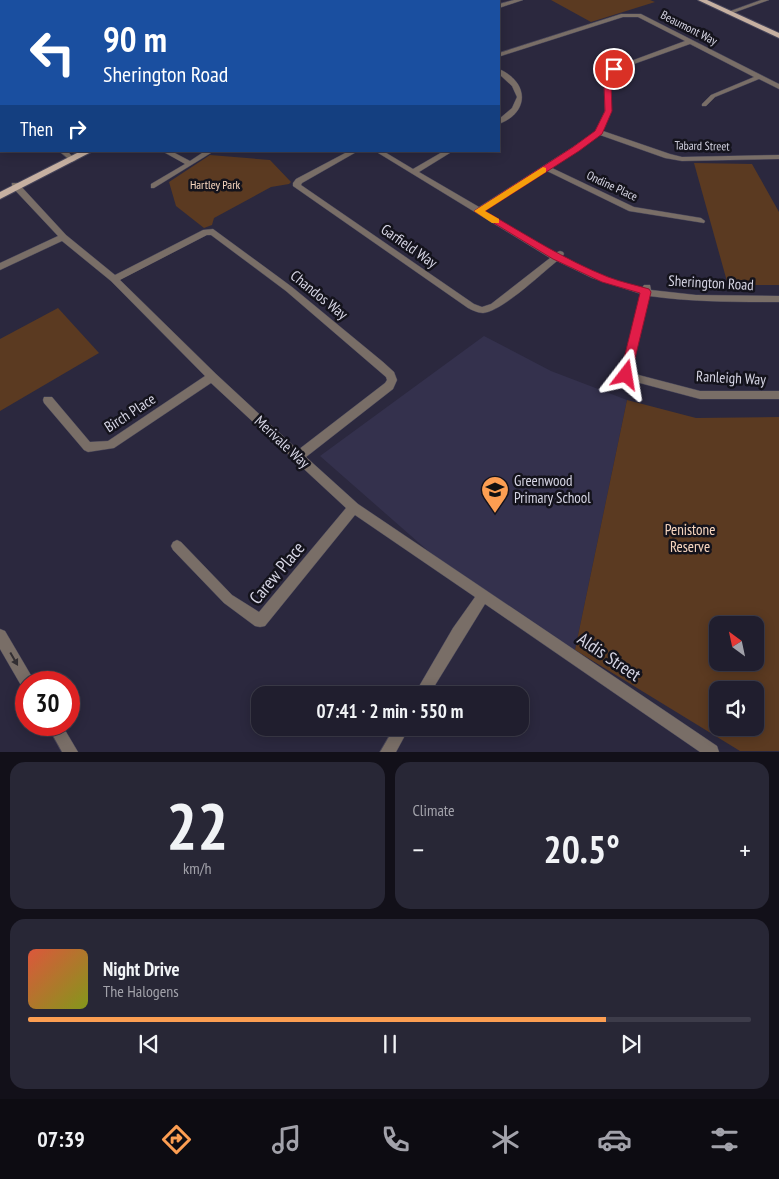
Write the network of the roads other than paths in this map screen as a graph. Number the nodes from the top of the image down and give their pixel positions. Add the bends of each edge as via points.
1 (520, 0) edge
2 (701, 0) edge
3 (706, 0) edge
4 (766, 0) edge
5 (500, 6) edge
6 (730, 12) junction
7 (779, 35) edge
8 (689, 42) junction
9 (500, 55) edge
10 (500, 72) edge
11 (759, 77) junction
12 (779, 87) edge
13 (704, 105) dead end
14 (500, 121) edge
15 (599, 132) junction
16 (86, 152) edge
17 (168, 152) edge
18 (209, 152) edge
19 (353, 152) edge
20 (380, 152) edge
21 (388, 152) edge
22 (448, 152) edge
23 (68, 157) edge
24 (779, 157) edge
25 (189, 163) junction
26 (546, 168) junction
27 (417, 171) junction
28 (16, 186) junction
29 (154, 186) dead end
30 (0, 192) edge
31 (0, 196) edge
32 (481, 210) junction
33 (701, 221) dead end
34 (63, 237) junction
35 (559, 255) junction
36 (0, 267) edge
37 (114, 279) junction
38 (646, 289) junction
39 (779, 293) edge
40 (779, 299) edge
41 (212, 377) junction
42 (779, 396) edge
43 (48, 400) dead end
44 (297, 457) junction
45 (354, 508) junction
46 (177, 546) dead end
47 (483, 595) junction
48 (0, 636) edge
49 (21, 671) edge
50 (427, 686) edge
51 (61, 736) edge
52 (399, 736) edge
53 (393, 750) edge
54 (712, 751) edge
55 (71, 752) edge

1 - 5 street
2 - 6 main road
3 - 6 main road
4 - 6 street
6 - 7 main road
8 - 9 street, Beaumont Way via 639,15 623,15
8 - 11 street, Beaumont Way
8 - 15 street via 614,69 607,84 608,111
10 - 14 street via 513,82 520,94 520,104 513,114
11 - 12 street, Beaumont Way
11 - 13 street via 712,96
15 - 24 street, Tabard Street via 682,159
15 - 26 street
16 - 23 main road
17 - 25 street
18 - 25 street
19 - 35 street, Garfield Way via 299,181 298,186 471,306 482,310 494,307
20 - 27 street, Sherington Road
21 - 27 street, Sherington Road
22 - 27 street
23 - 28 main road
25 - 29 street
26 - 32 street
26 - 33 street, Ondine Place via 632,209
27 - 32 street, Sherington Road
28 - 30 main road
28 - 31 main road
28 - 34 street, Merivale Way
32 - 35 street, Sherington Road
34 - 36 street
34 - 37 street, Merivale Way
35 - 38 street, Sherington Road via 605,280
37 - 41 street, Merivale Way
37 - 44 street, Chandos Way via 210,231 289,289 390,375 389,386
38 - 39 street, Sherington Road
38 - 40 street, Sherington Road via 695,298
38 - 42 street, Ranleigh Way via 626,375 700,395
41 - 43 street, Birch Place via 110,445 88,447
41 - 44 street, Merivale Way
44 - 45 street, Merivale Way
45 - 46 street, Carew Place via 260,621 228,599
45 - 47 street, Merivale Way
47 - 50 street
47 - 54 street, Aldis Street
48 -> 49 street
51 - 55 street
52 - 53 street

